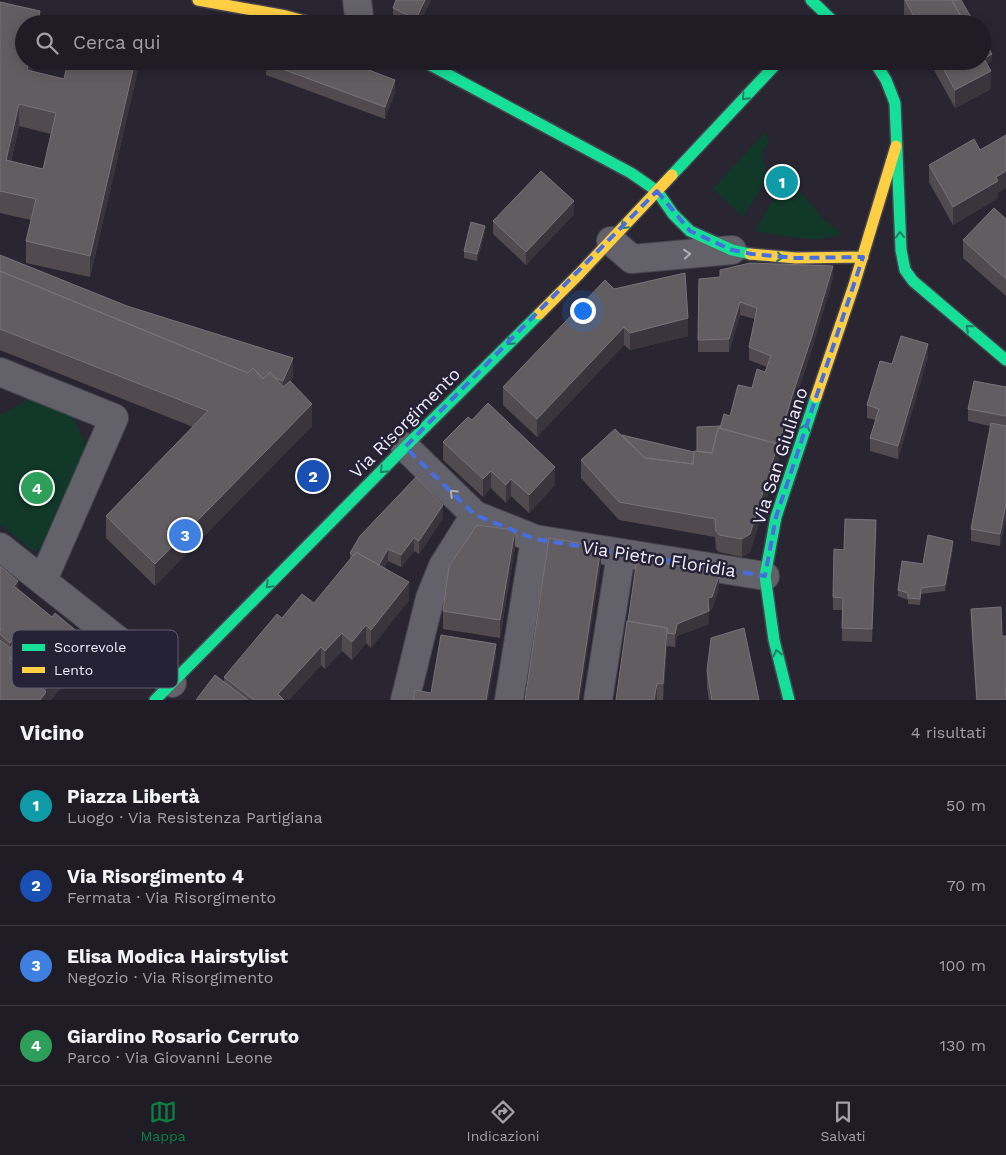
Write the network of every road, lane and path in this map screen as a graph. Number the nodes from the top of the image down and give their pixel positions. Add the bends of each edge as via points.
1 (198, 0) edge
2 (357, 0) edge
3 (811, 0) edge
4 (280, 15) edge
5 (359, 15) edge
6 (827, 15) edge
7 (440, 70) edge
8 (770, 70) edge
9 (880, 70) edge
10 (896, 146) junction
11 (657, 190) junction
12 (611, 241) junction
13 (732, 250) junction
14 (863, 257) junction
15 (1006, 360) edge
16 (0, 372) edge
17 (405, 447) junction
18 (475, 515) junction
19 (535, 539) junction
20 (0, 547) edge
21 (620, 554) junction
22 (765, 576) junction
23 (43, 580) junction
24 (97, 630) edge
25 (178, 677) edge
26 (405, 700) edge
27 (509, 700) edge
28 (598, 700) edge
29 (789, 700) edge

1 - 4 street
2 - 5 street
3 - 6 street
7 - 11 street via 631,172
8 -> 11 street, Via Risorgimento
9 - 10 street via 895,103
10 - 14 street, Via San Giuliano
15 -> 10 street via 913,281 905,270 900,250
11 -> 12 street, Via Risorgimento
11 - 13 street via 673,214 690,231
12 -> 13 street via 632,259
12 -> 17 street, Via Risorgimento
13 -> 14 street via 796,258
22 -> 14 street, Via San Giuliano via 776,517
16 - 23 street via 114,418
18 -> 17 street, Via Pietro Floridia
17 -> 25 street, Via Risorgimento
18 - 19 street, Via Pietro Floridia
18 - 26 street via 443,566 430,598
19 - 21 street, Via Pietro Floridia
19 - 27 street
20 - 23 street
21 - 22 street, Via Pietro Floridia
21 - 28 street
29 -> 22 street, Via San Giuliano via 774,640
23 - 24 street

